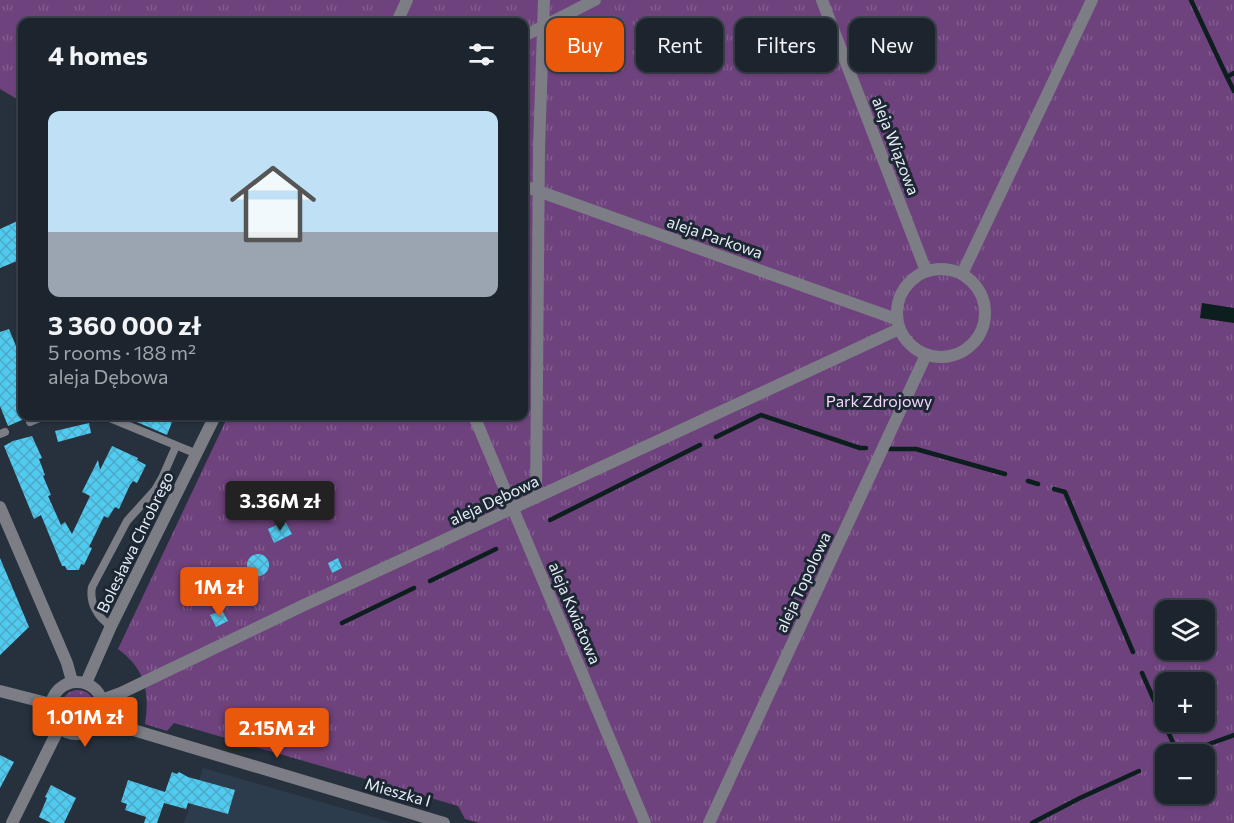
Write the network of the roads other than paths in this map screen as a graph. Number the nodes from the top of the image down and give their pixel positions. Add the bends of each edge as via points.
1 (407, 0) edge
2 (544, 0) edge
3 (595, 0) edge
4 (822, 0) edge
5 (1092, 0) edge
6 (399, 18) edge
7 (544, 26) junction
8 (528, 34) edge
9 (528, 188) edge
10 (540, 192) junction
11 (926, 271) junction
12 (962, 274) junction
13 (898, 324) junction
14 (926, 355) junction
15 (35, 420) edge
16 (114, 420) edge
17 (213, 420) edge
18 (476, 420) edge
19 (30, 422) dead end
20 (176, 446) junction
21 (197, 454) junction
22 (536, 498) junction
23 (0, 507) edge
24 (513, 509) junction
25 (111, 627) junction
26 (72, 681) junction
27 (86, 683) junction
28 (0, 693) edge
29 (102, 700) junction
30 (51, 704) junction
31 (100, 720) junction
32 (59, 728) junction
33 (12, 823) edge
34 (444, 823) edge
35 (645, 823) edge
36 (709, 823) edge

1 - 6 street
2 - 7 street
3 - 7 street
4 - 11 street, aleja Wiązowa
5 - 12 street
7 - 8 street
7 - 10 street
9 - 10 street, aleja Parkowa
10 - 13 street, aleja Parkowa
10 - 22 street
11 - 12 street via 951,269
11 - 13 street via 915,276 903,290 896,307
12 - 14 street via 981,294 985,317 982,328 973,343 958,354
13 - 14 street via 905,340
13 - 22 street, aleja Dębowa
14 - 36 street, aleja Topolowa
15 - 19 lane
16 - 20 lane
17 - 21 street, Bolesława Chrobrego
18 - 24 street, aleja Kwiatowa
20 - 21 lane
20 - 25 lane via 155,490 127,521 92,587 94,608
21 - 25 street, Bolesława Chrobrego
22 - 24 street, aleja Dębowa
23 - 26 street
24 - 29 street, aleja Dębowa
24 - 35 street, aleja Kwiatowa
25 - 27 street, Bolesława Chrobrego
26 - 27 street
26 - 30 street via 55,692
27 - 29 street
28 - 30 street
29 - 31 street
30 - 32 street via 52,718
31 - 32 street via 90,731 79,734
31 - 34 street, Mieszka I
32 - 33 street

